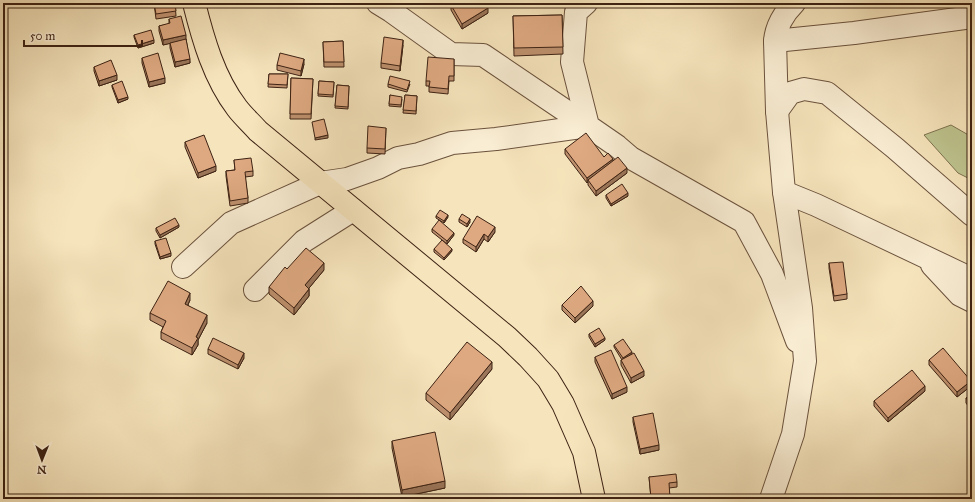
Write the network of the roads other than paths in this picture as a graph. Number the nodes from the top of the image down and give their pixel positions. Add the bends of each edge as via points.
1 (194, 3) edge
2 (378, 3) edge
3 (586, 3) edge
4 (794, 3) edge
5 (972, 17) edge
6 (775, 41) junction
7 (777, 111) junction
8 (588, 126) junction
9 (320, 183) junction
10 (784, 192) junction
11 (354, 210) junction
12 (972, 215) edge
13 (922, 254) junction
14 (183, 267) dead end
15 (972, 279) edge
16 (254, 290) dead end
17 (972, 301) edge
18 (804, 361) junction
19 (594, 499) edge
20 (771, 499) edge

1 - 9 main road via 205,46 218,76 237,108 258,131
2 - 8 street via 451,54 484,55
3 - 8 street via 576,12 572,62
4 - 6 street via 786,11 775,33
5 - 6 street
6 - 7 street
7 - 10 street
7 - 12 street via 790,94 804,89 827,93
8 - 9 street via 496,139 452,142 419,154 398,158 347,179
8 - 18 street via 631,158 744,222 772,274
9 - 11 main road
9 - 14 street via 231,223
10 - 13 street
10 - 18 street via 802,308
11 - 16 street via 304,241
11 - 19 main road via 507,337 548,379 563,404 584,452
13 - 15 street
13 - 17 street via 960,295
18 - 20 street via 793,434

